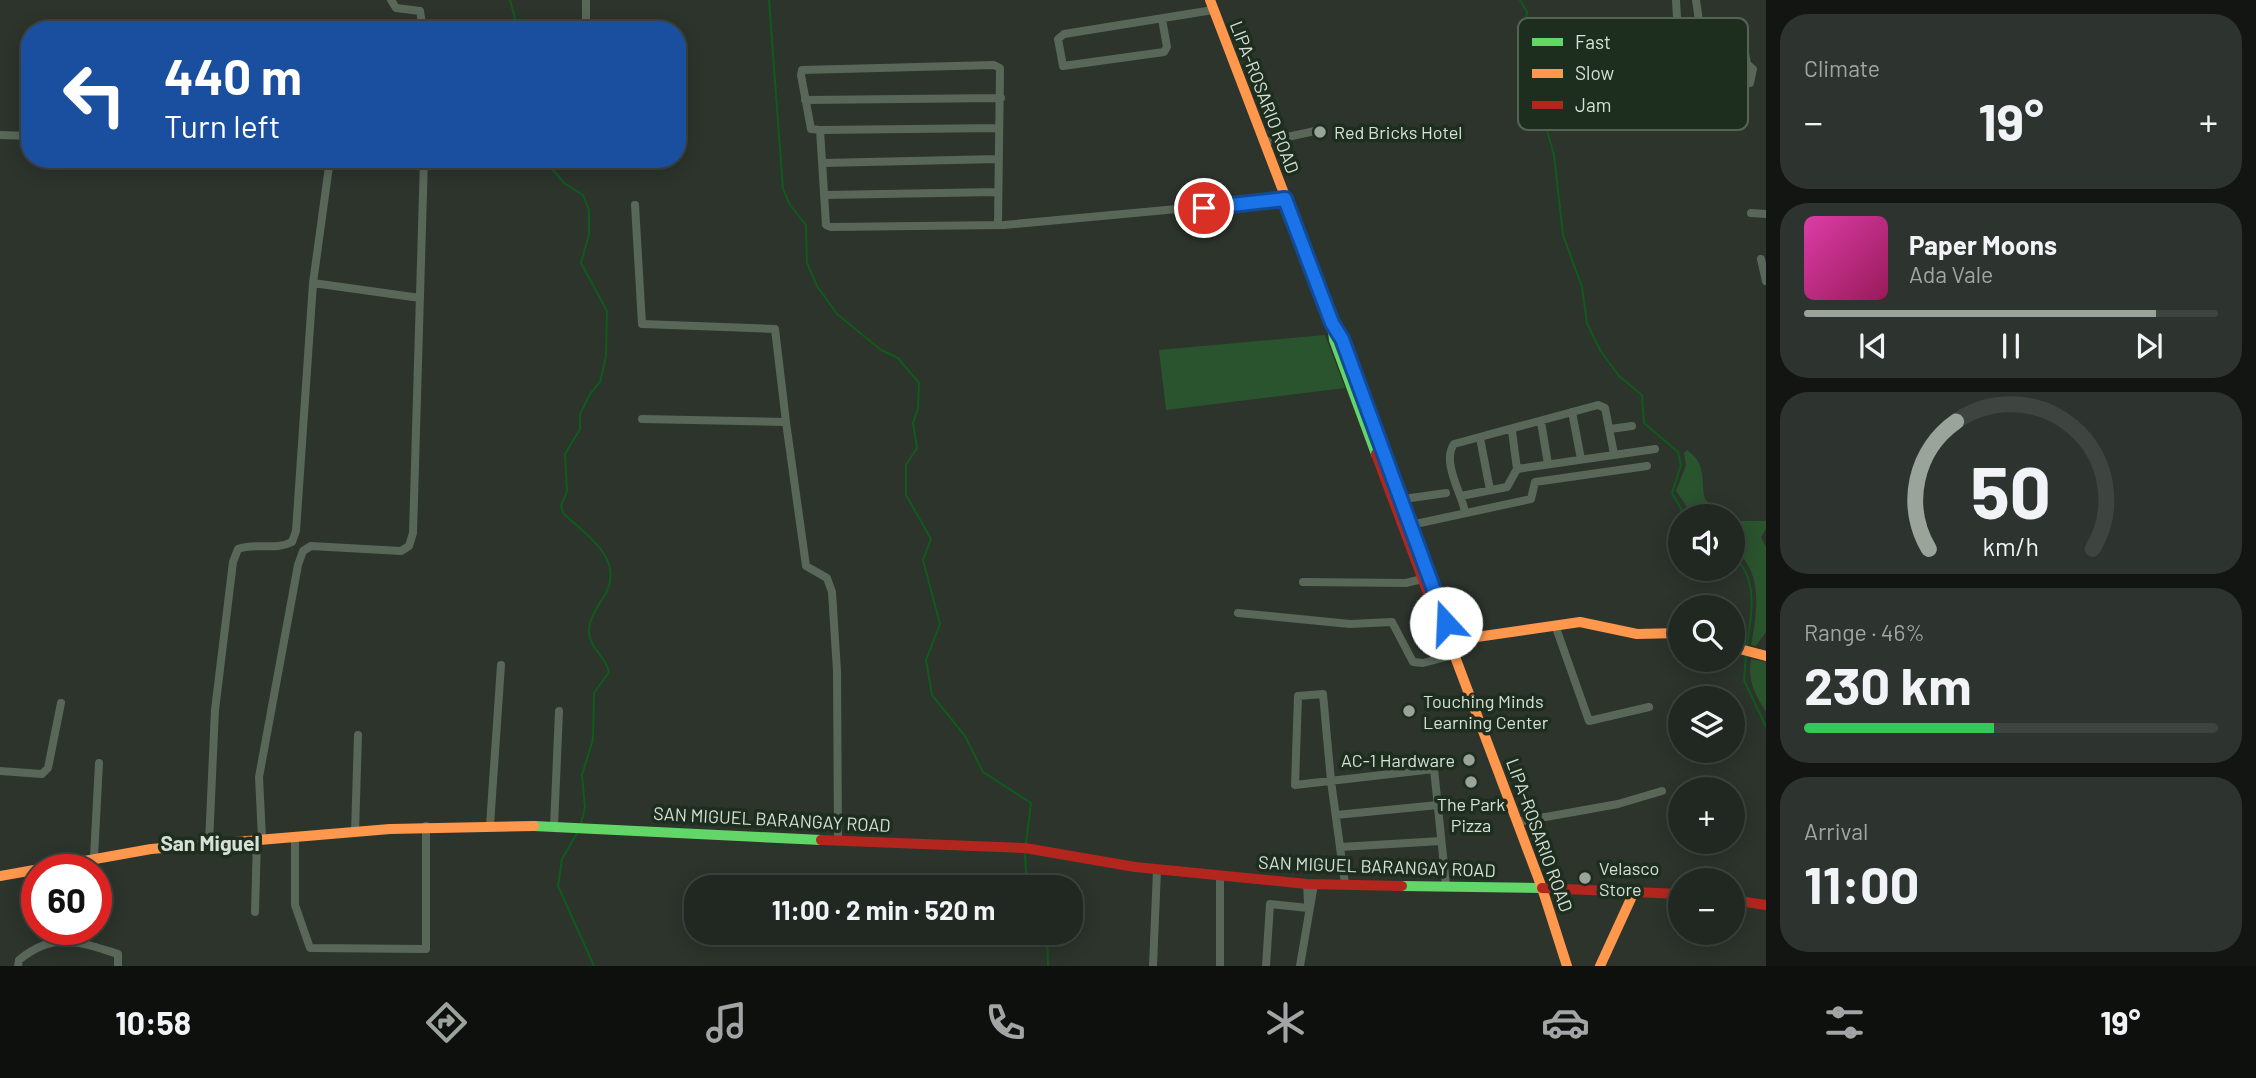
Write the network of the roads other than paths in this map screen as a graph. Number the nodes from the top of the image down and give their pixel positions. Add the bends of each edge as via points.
1 (391, 0) edge
2 (586, 0) edge
3 (1676, 0) edge
4 (1696, 0) edge
5 (1212, 5) edge
6 (1677, 18) edge
7 (1699, 18) edge
8 (1162, 19) junction
9 (422, 21) edge
10 (586, 21) edge
11 (1748, 65) edge
12 (1750, 83) dead end
13 (1001, 98) junction
14 (805, 100) junction
15 (999, 128) junction
16 (820, 130) junction
17 (1315, 131) dead end
18 (0, 135) edge
19 (21, 136) edge
20 (1264, 142) junction
21 (998, 159) junction
22 (823, 163) junction
23 (329, 168) edge
24 (423, 168) edge
25 (998, 192) junction
26 (825, 195) junction
27 (1285, 199) junction
28 (635, 205) dead end
29 (1751, 213) dead end
30 (1766, 214) edge
31 (998, 224) junction
32 (1761, 259) dead end
33 (1766, 281) edge
34 (313, 283) junction
35 (420, 298) junction
36 (1572, 412) junction
37 (642, 419) dead end
38 (786, 422) junction
39 (1541, 422) junction
40 (1632, 426) dead end
41 (1610, 429) junction
42 (1512, 431) junction
43 (1480, 438) junction
44 (1655, 449) dead end
45 (1614, 454) junction
46 (1581, 459) junction
47 (1548, 464) junction
48 (1647, 466) dead end
49 (1517, 469) junction
50 (1490, 490) junction
51 (1459, 494) junction
52 (1398, 500) junction
53 (1464, 508) dead end
54 (1407, 526) junction
55 (1426, 578) junction
56 (1303, 582) dead end
57 (1238, 613) dead end
58 (1555, 625) junction
59 (1668, 633) edge
60 (1449, 640) junction
61 (1745, 651) edge
62 (1454, 655) junction
63 (1765, 656) edge
64 (501, 665) dead end
65 (61, 703) dead end
66 (1649, 707) dead end
67 (559, 711) dead end
68 (358, 734) dead end
69 (99, 763) dead end
70 (0, 771) edge
71 (1331, 781) junction
72 (1662, 791) dead end
73 (1438, 805) junction
74 (1336, 815) junction
75 (1518, 822) junction
76 (490, 825) junction
77 (426, 827) junction
78 (554, 827) junction
79 (355, 833) junction
80 (295, 836) junction
81 (260, 839) junction
82 (838, 841) junction
83 (1441, 841) junction
84 (209, 843) junction
85 (1340, 847) junction
86 (94, 854) edge
87 (112, 855) edge
88 (1157, 870) junction
89 (21, 873) edge
90 (0, 876) edge
91 (1220, 876) junction
92 (1310, 884) junction
93 (1345, 884) junction
94 (1446, 885) junction
95 (1542, 888) junction
96 (1634, 892) junction
97 (1668, 893) edge
98 (1745, 902) edge
99 (1308, 905) junction
100 (1766, 905) edge
101 (255, 912) dead end
102 (42, 945) edge
103 (87, 945) edge
104 (18, 966) edge
105 (118, 966) edge
106 (1153, 966) edge
107 (1220, 966) edge
108 (1266, 966) edge
109 (1300, 966) edge
110 (1567, 966) edge
111 (1600, 966) edge

1 - 9 street via 396,8 420,12
2 - 10 street
3 - 6 street
4 - 7 street
5 - 8 street
5 - 20 street, LIPA-ROSARIO ROAD
8 - 8 street via 1064,34 1058,39 1063,66 1164,52
11 - 12 street via 1753,69
13 - 14 street
13 - 14 street via 1000,68 994,65 807,69 801,75
13 - 15 street
14 - 16 street via 811,129
15 - 16 street
15 - 21 street
16 - 22 street
17 - 20 street
18 - 19 street
20 - 27 street, LIPA-ROSARIO ROAD
21 - 22 street
21 - 25 street
22 - 26 street
23 - 34 street
24 - 35 street
25 - 26 street
25 - 31 street
26 - 31 street via 826,225 831,227
27 - 31 street
27 - 52 street, LIPA-ROSARIO ROAD via 1342,339
28 - 38 street via 642,324 775,329
29 - 30 street
32 - 33 street
34 - 35 street
34 - 84 street via 296,531 292,542 282,547 238,549 233,562 215,710
35 - 81 street via 413,533 401,551 311,546 303,551 259,776
36 - 39 street
36 - 41 street via 1602,406
36 - 46 street
37 - 38 street
38 - 82 street via 806,566 827,578 832,592
39 - 42 street
39 - 47 street
40 - 41 street
41 - 45 street
42 - 43 street
42 - 49 street
43 - 50 street
43 - 51 street via 1454,444 1451,449
44 - 45 street
45 - 46 street
46 - 47 street
47 - 49 street
48 - 54 street via 1535,482 1531,499
49 - 50 street via 1510,485
50 - 51 street
51 - 52 street
51 - 53 street
52 - 54 street, LIPA-ROSARIO ROAD
54 - 55 street, LIPA-ROSARIO ROAD
55 - 56 street via 1406,583
55 - 60 street, LIPA-ROSARIO ROAD via 1442,632
57 - 62 street via 1350,624 1387,621 1396,626 1413,662
58 - 59 street via 1590,622 1637,634
58 - 60 street
58 - 66 street via 1588,721
60 - 62 street, LIPA-ROSARIO ROAD
61 - 63 street
62 - 75 street, LIPA-ROSARIO ROAD
64 - 76 street
65 - 70 street via 48,768 42,774
67 - 78 street
68 - 79 street
69 - 86 street
71 - 71 street via 1323,694 1298,696 1295,785
71 - 73 street via 1434,769
71 - 74 street
72 - 75 street via 1607,807
73 - 74 street
73 - 83 street
74 - 85 street
75 - 95 street, LIPA-ROSARIO ROAD
76 - 77 street, SAN MIGUEL BARANGAY ROAD
76 - 78 street, SAN MIGUEL BARANGAY ROAD
77 - 79 street, SAN MIGUEL BARANGAY ROAD
77 - 80 street via 426,949 310,948 295,905
78 - 82 street, SAN MIGUEL BARANGAY ROAD
79 - 80 street, SAN MIGUEL BARANGAY ROAD
80 - 81 street, SAN MIGUEL BARANGAY ROAD
81 - 84 street, SAN MIGUEL BARANGAY ROAD
81 - 101 street
82 - 88 street, SAN MIGUEL BARANGAY ROAD via 1025,848
83 - 85 street
83 - 94 street
84 - 87 street, SAN MIGUEL BARANGAY ROAD
85 - 93 street
88 - 91 street, SAN MIGUEL BARANGAY ROAD
88 - 106 street
89 - 90 street, SAN MIGUEL BARANGAY ROAD
91 - 92 street, SAN MIGUEL BARANGAY ROAD
91 - 107 street
92 - 93 street, SAN MIGUEL BARANGAY ROAD
92 - 99 street via 1313,897
93 - 94 street, SAN MIGUEL BARANGAY ROAD
94 - 95 street, SAN MIGUEL BARANGAY ROAD
95 - 96 street, SAN MIGUEL BARANGAY ROAD
95 - 110 street, LIPA-ROSARIO ROAD
96 - 97 street, SAN MIGUEL BARANGAY ROAD
96 - 111 street
98 - 100 street
99 - 108 street via 1270,904
99 - 109 street
102 - 104 street via 19,960
103 - 105 street via 118,954

